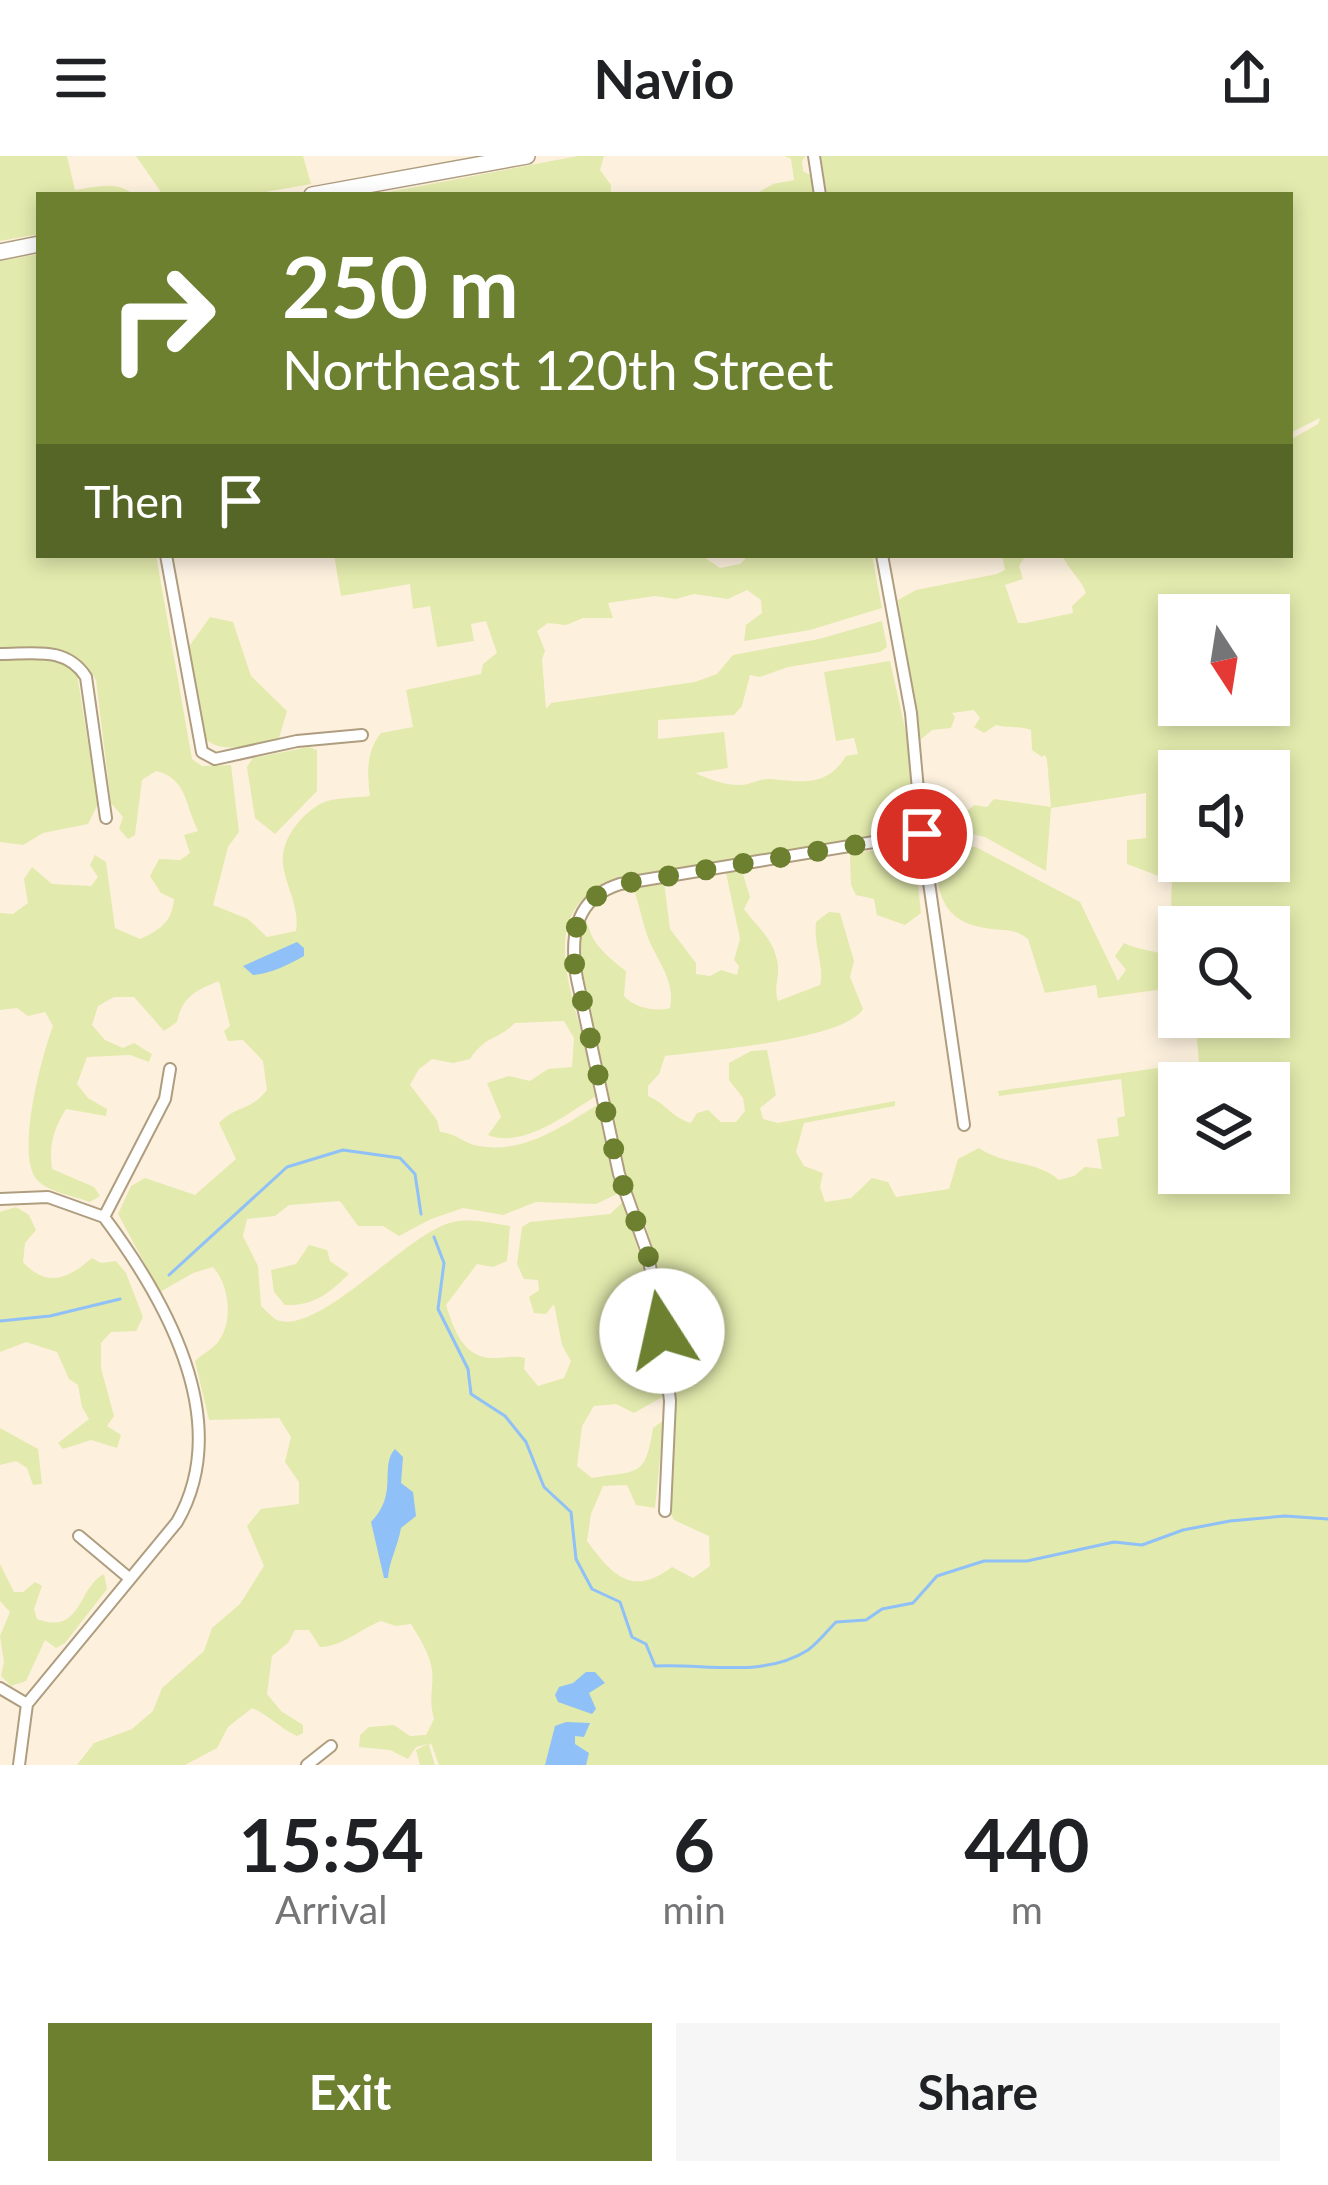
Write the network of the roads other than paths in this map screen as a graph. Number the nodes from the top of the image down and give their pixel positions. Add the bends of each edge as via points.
1 (527, 156) edge
2 (814, 156) edge
3 (441, 164) edge
4 (324, 192) edge
5 (820, 192) edge
6 (36, 245) edge
7 (0, 252) edge
8 (167, 558) edge
9 (883, 558) edge
10 (0, 654) edge
11 (362, 735) dead end
12 (106, 818) dead end
13 (922, 834) junction
14 (170, 1069) dead end
15 (964, 1125) dead end
16 (0, 1198) edge
17 (104, 1217) junction
18 (665, 1510) dead end
19 (79, 1536) dead end
20 (129, 1578) junction
21 (0, 1688) edge
22 (27, 1704) junction
23 (331, 1747) dead end
24 (20, 1765) edge
25 (307, 1765) edge

1 - 3 street
2 - 5 street
3 - 4 street
6 - 7 street
8 - 11 street via 202,752 215,759
9 - 13 street via 911,713
10 - 12 street via 61,654 86,677
13 - 15 street
13 - 18 street via 604,889 575,926 571,947 619,1174 648,1255 662,1331 670,1401
14 - 17 street via 165,1099
16 - 17 street via 48,1197
17 - 20 street via 166,1321 200,1414 191,1498
19 - 20 street
20 - 22 street
21 - 22 street
22 - 24 street
23 - 25 street

